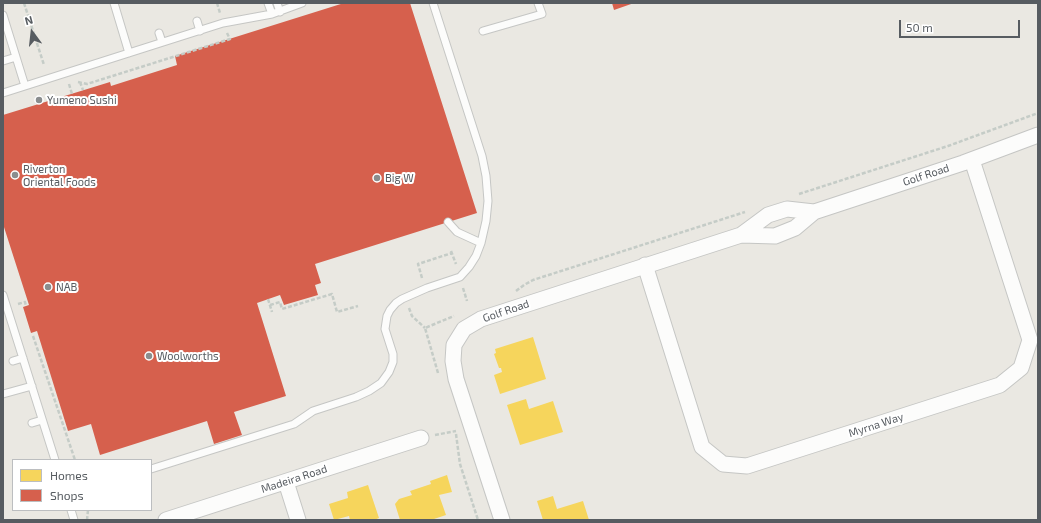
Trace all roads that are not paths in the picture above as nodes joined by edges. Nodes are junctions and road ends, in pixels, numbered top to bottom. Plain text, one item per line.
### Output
1 (114, 3) edge
2 (268, 3) edge
3 (277, 3) edge
4 (302, 3) edge
5 (433, 3) edge
6 (538, 3) edge
7 (280, 12) junction
8 (3, 14) edge
9 (272, 14) junction
10 (197, 21) dead end
11 (200, 31) junction
12 (483, 31) dead end
13 (159, 33) dead end
14 (162, 42) junction
15 (129, 53) junction
16 (16, 56) junction
17 (3, 61) edge
18 (25, 86) junction
19 (3, 94) edge
20 (1038, 135) edge
21 (972, 160) junction
22 (814, 212) junction
23 (448, 222) dead end
24 (741, 235) junction
25 (481, 243) junction
26 (645, 266) junction
27 (3, 295) edge
28 (5, 311) edge
29 (23, 358) junction
30 (13, 361) dead end
31 (32, 386) junction
32 (3, 394) edge
33 (42, 420) junction
34 (32, 423) dead end
35 (421, 438) road end
36 (53, 459) edge
37 (152, 469) edge
38 (286, 482) junction
39 (166, 520) edge
40 (298, 520) edge
41 (502, 520) edge

1 - 15 lane
2 - 9 lane
3 - 7 lane
4 - 7 lane
5 - 25 lane
6 - 12 lane
7 - 9 lane
8 - 16 lane
9 - 11 lane
10 - 11 lane
11 - 14 lane
13 - 14 lane
14 - 15 lane
15 - 18 lane
16 - 17 lane
16 - 18 lane
18 - 19 lane
20 - 21 street, Golf Road
21 - 22 street, Golf Road
21 - 26 street, Myrna Way
22 - 24 street, Golf Road
22 - 24 street, Golf Road
23 - 25 lane
24 - 26 street, Golf Road
25 - 37 lane
26 - 41 street, Golf Road
27 - 28 lane
28 - 29 lane
29 - 30 lane
29 - 31 lane
31 - 32 lane
31 - 33 lane
33 - 34 lane
33 - 36 lane
35 - 38 street, Madeira Road
38 - 39 street, Madeira Road
38 - 40 street

